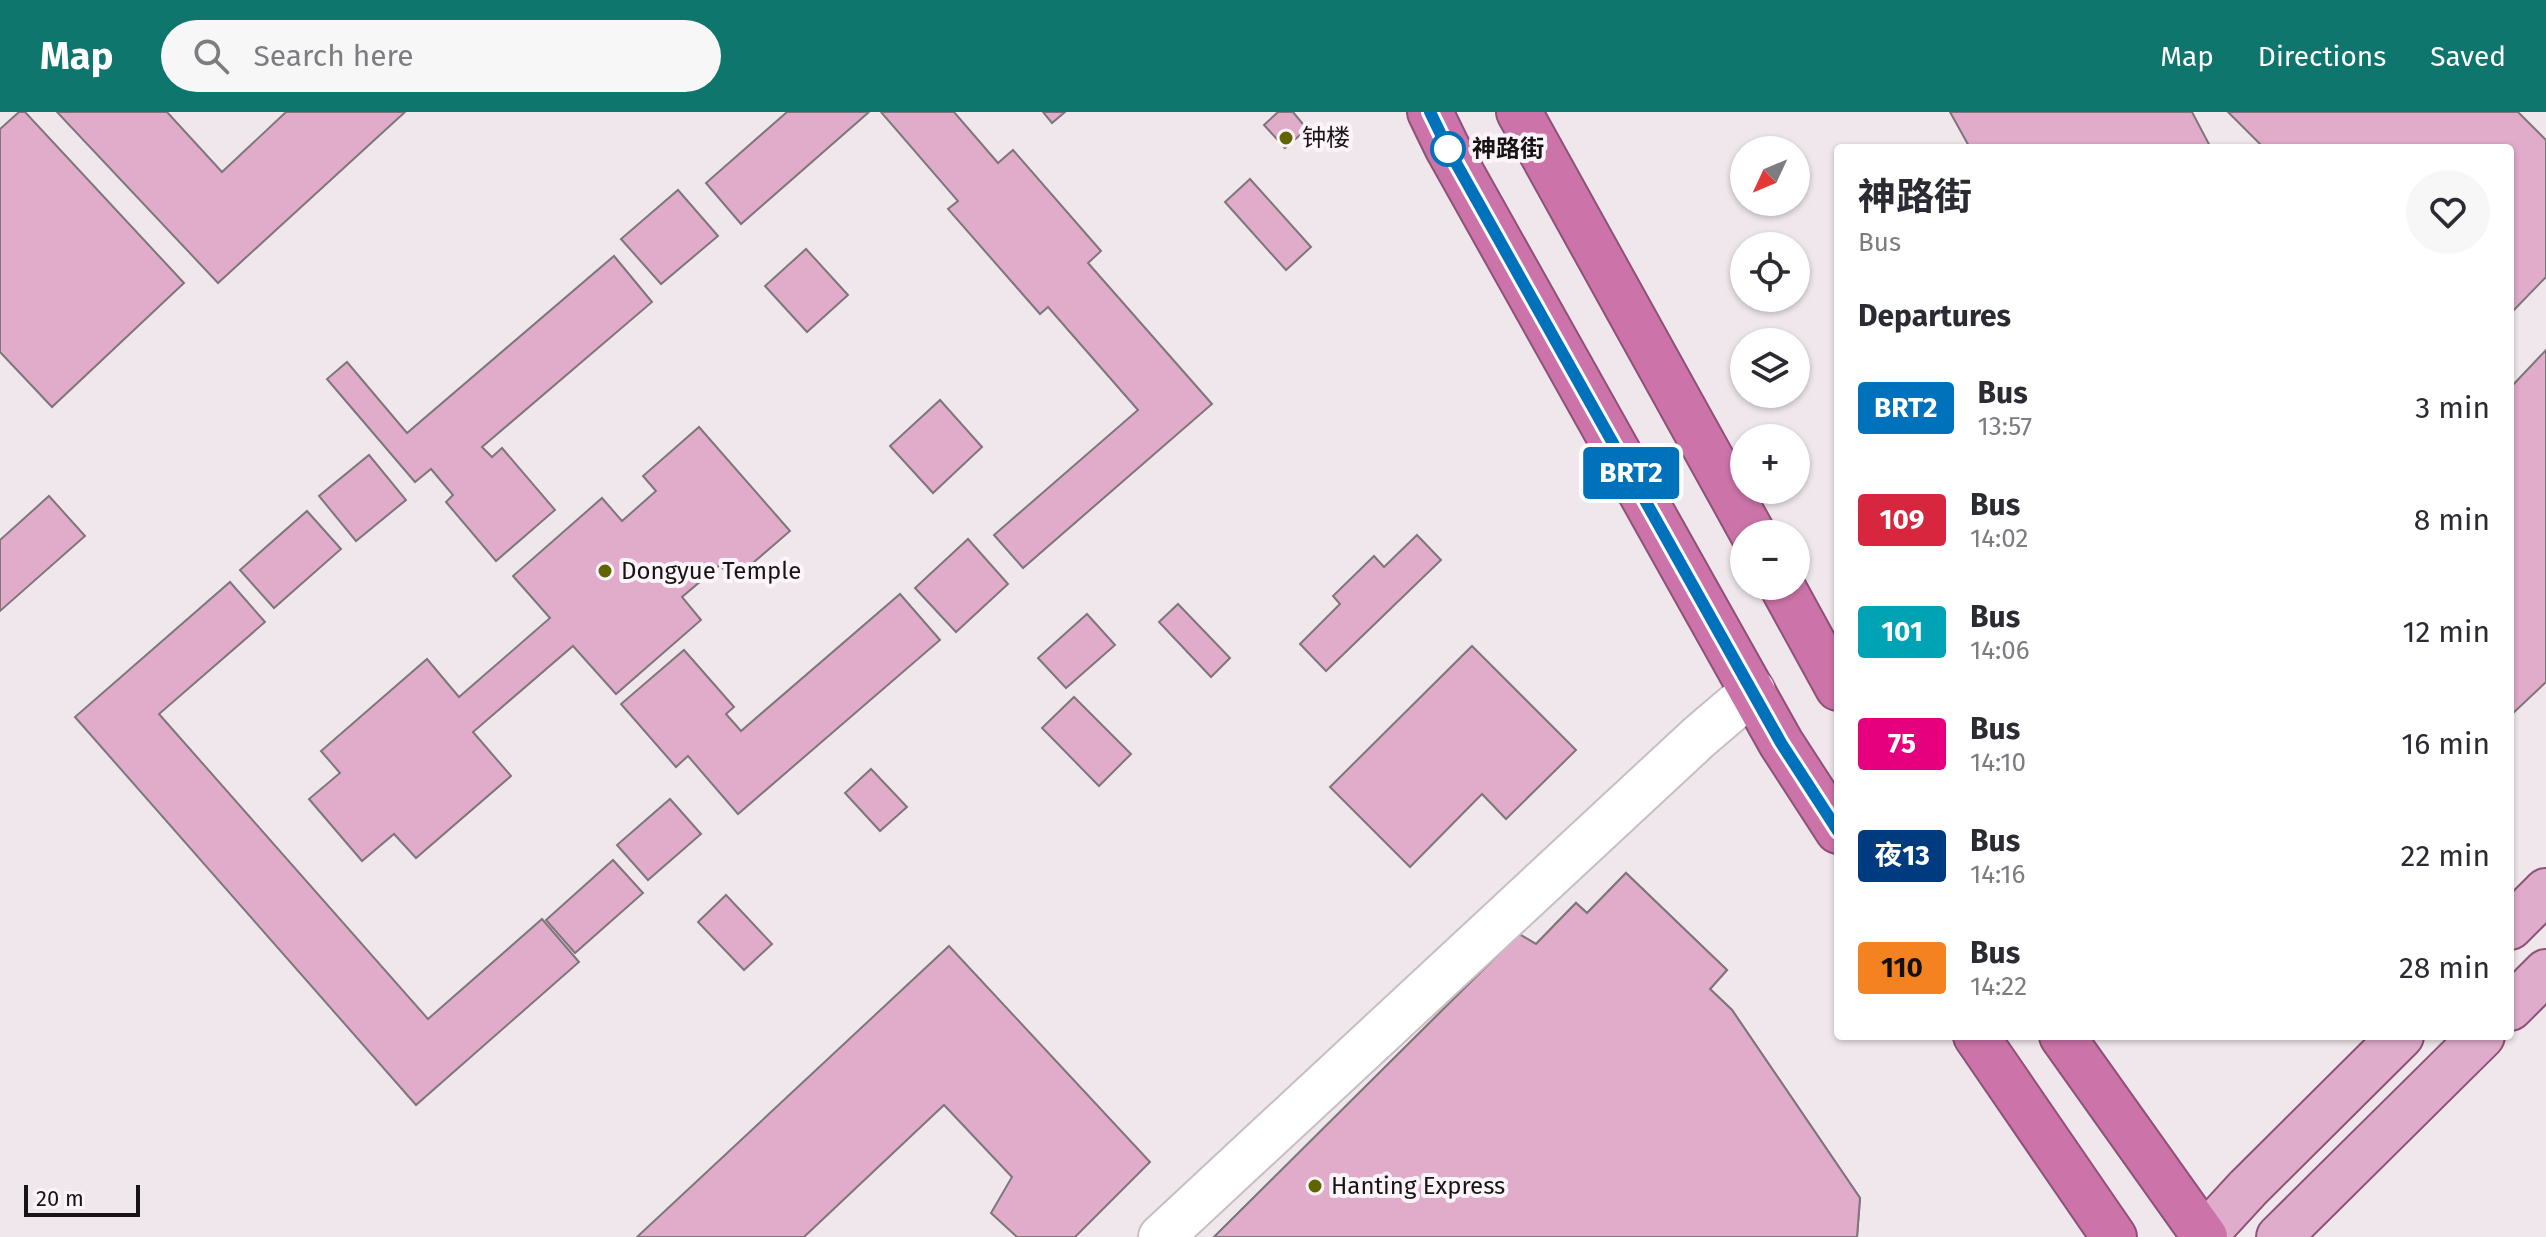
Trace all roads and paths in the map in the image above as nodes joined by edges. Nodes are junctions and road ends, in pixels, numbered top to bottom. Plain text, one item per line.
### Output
1 (1430, 112) edge
2 (1519, 112) edge
3 (1745, 520) edge
4 (1790, 600) edge
5 (1834, 681) edge
6 (1753, 691) junction
7 (1834, 825) edge
8 (2546, 891) edge
9 (2514, 923) edge
10 (2546, 972) edge
11 (2514, 1004) edge
12 (1979, 1040) edge
13 (2065, 1040) edge
14 (2397, 1040) edge
15 (2478, 1040) edge
16 (1161, 1237) edge
17 (2114, 1237) edge
18 (2204, 1237) edge
19 (2279, 1237) edge

1 - 6 highway
2 - 3 highway
4 - 5 highway
6 - 7 highway
6 - 16 street
8 - 9 main road
10 - 11 main road
12 - 17 highway
13 - 18 highway
14 - 18 main road
15 - 19 main road

